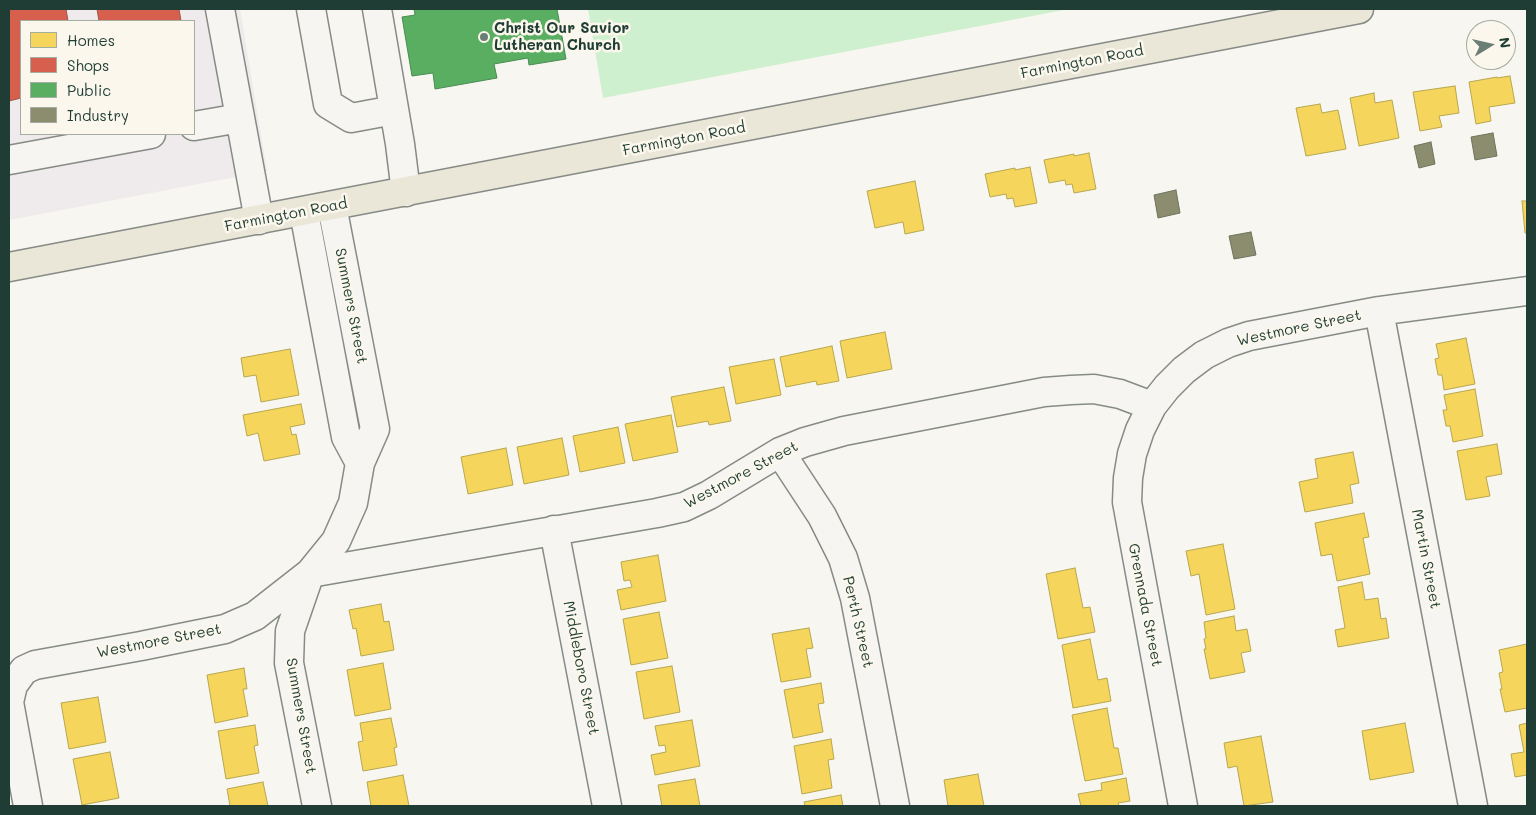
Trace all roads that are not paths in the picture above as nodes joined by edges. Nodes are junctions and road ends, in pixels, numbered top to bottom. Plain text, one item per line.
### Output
1 (220, 9) edge
2 (311, 9) edge
3 (377, 9) edge
4 (1359, 9) edge
5 (394, 110) junction
6 (240, 118) junction
7 (195, 126) edge
8 (146, 135) edge
9 (9, 160) edge
10 (406, 192) junction
11 (332, 206) junction
12 (304, 212) junction
13 (259, 220) junction
14 (9, 267) edge
15 (1527, 291) edge
16 (1379, 311) junction
17 (1152, 406) junction
18 (780, 452) junction
19 (360, 463) junction
20 (554, 530) junction
21 (310, 574) junction
22 (28, 806) edge
23 (316, 806) edge
24 (607, 806) edge
25 (895, 806) edge
26 (1183, 806) edge
27 (1473, 806) edge

1 - 6 street
2 - 5 street
3 - 5 street
4 - 10 main road, Farmington Road
5 - 10 street
6 - 7 street
6 - 13 street
8 - 9 street
10 - 11 main road, Farmington Road
11 - 12 main road, Farmington Road
11 - 19 street, Summers Street
12 - 13 main road, Farmington Road
12 - 19 street, Summers Street
13 - 14 main road, Farmington Road
15 - 16 street, Westmore Street
16 - 17 street, Westmore Street
16 - 27 street, Martin Street
17 - 18 street, Westmore Street
17 - 26 street, Grennada Street
18 - 20 street, Westmore Street
18 - 25 street, Perth Street
19 - 21 street, Summers Street
20 - 21 street, Westmore Street
20 - 24 street, Middleboro Street
21 - 22 street, Westmore Street
21 - 23 street, Summers Street

